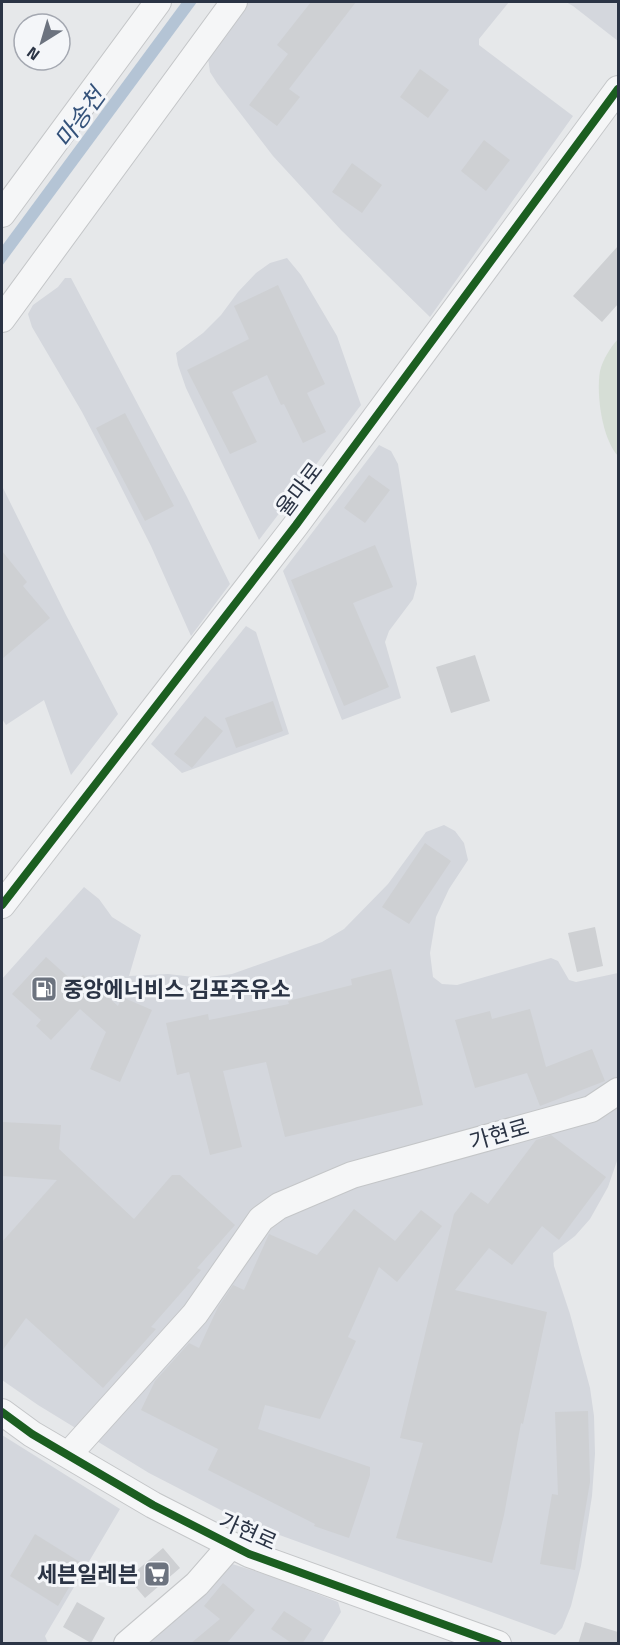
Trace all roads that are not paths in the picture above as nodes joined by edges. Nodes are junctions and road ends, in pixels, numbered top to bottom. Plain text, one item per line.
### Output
1 (158, 2) edge
2 (234, 2) edge
3 (618, 89) edge
4 (2, 214) edge
5 (2, 319) edge
6 (2, 905) edge
7 (618, 1091) edge
8 (2, 1412) edge
9 (68, 1455) junction
10 (231, 1545) junction
11 (127, 1644) edge
12 (498, 1644) edge

1 - 4 street
2 - 5 street
3 - 6 street, 율마로
7 - 9 street, 가현로
8 - 9 street, 가현로
9 - 10 street, 가현로
10 - 11 street, 가현로
10 - 12 street, 가현로

